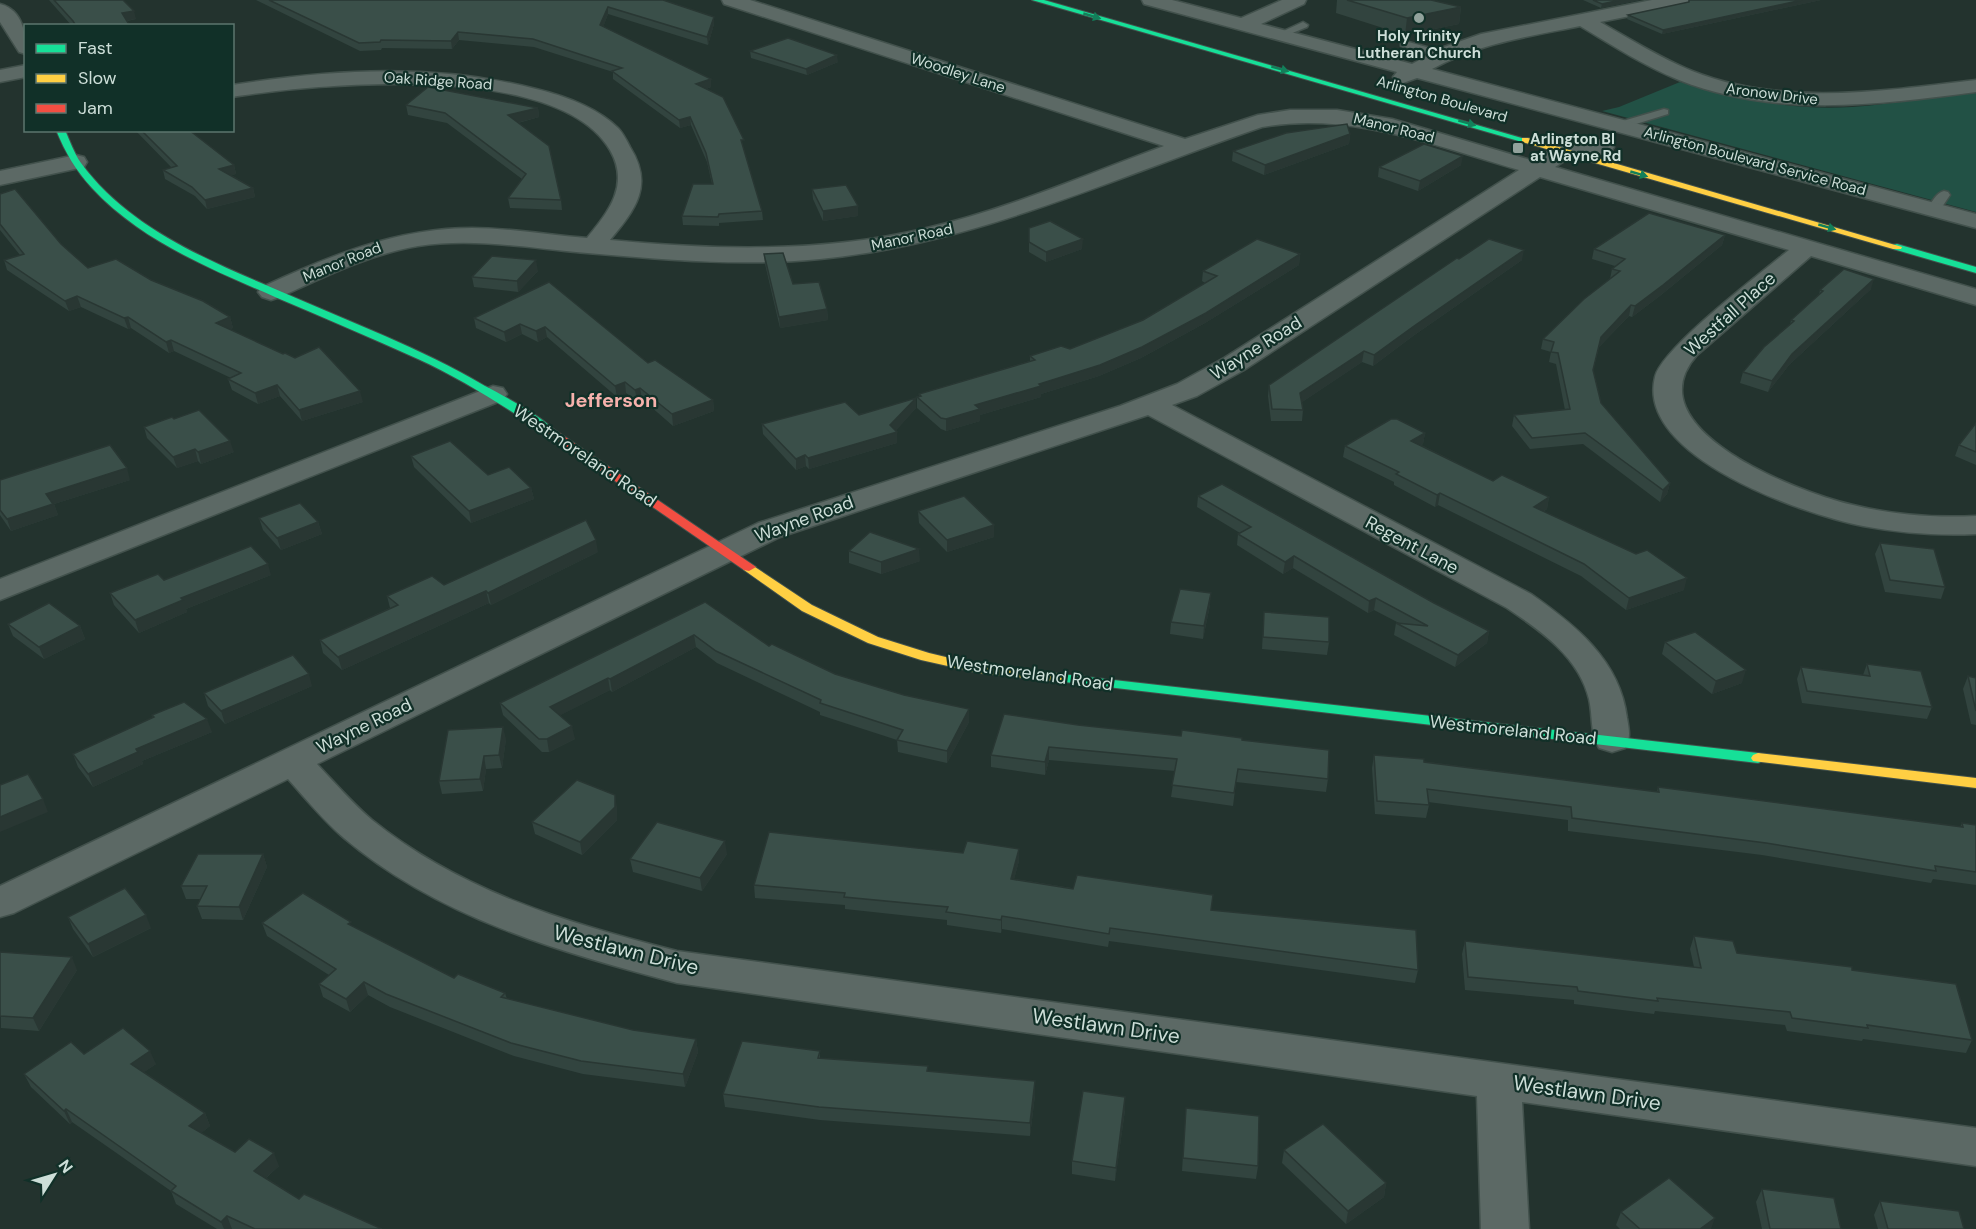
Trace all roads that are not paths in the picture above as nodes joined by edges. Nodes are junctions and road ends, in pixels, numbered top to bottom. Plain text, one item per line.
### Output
1 (731, 0) edge
2 (1036, 0) edge
3 (1151, 0) edge
4 (1297, 0) edge
5 (1680, 0) edge
6 (0, 10) edge
7 (1583, 20) junction
8 (1242, 25) junction
9 (1303, 25) dead end
10 (1280, 35) junction
11 (24, 44) edge
12 (1405, 44) edge
13 (1444, 55) junction
14 (24, 71) edge
15 (0, 76) edge
16 (1317, 80) junction
17 (1412, 81) junction
18 (1386, 85) joint
19 (1976, 86) edge
20 (234, 91) edge
21 (1664, 112) dead end
22 (1620, 125) junction
23 (61, 132) edge
24 (1185, 146) junction
25 (1609, 149) dead end
26 (1558, 153) junction
27 (76, 162) junction
28 (0, 178) edge
29 (1976, 221) edge
30 (593, 246) junction
31 (1807, 247) junction
32 (1976, 270) edge
33 (272, 292) junction
34 (1976, 297) edge
35 (493, 394) junction
36 (1150, 405) junction
37 (1976, 525) edge
38 (724, 551) junction
39 (0, 590) edge
40 (1612, 740) junction
41 (292, 761) junction
42 (1976, 783) edge
43 (0, 903) edge
44 (1499, 1081) junction
45 (1976, 1147) edge
46 (1505, 1229) edge

1 - 24 street, Woodley Lane
2 -> 16 main road, Arlington Boulevard
3 - 8 street, Arlington Boulevard Service Road
4 - 8 street
5 - 7 street
6 - 11 street
7 - 13 street
7 - 19 street, Aronow Drive
8 - 10 street, Arlington Boulevard Service Road
9 - 10 lane
10 - 17 street, Arlington Boulevard Service Road
12 - 13 lane
13 - 17 street
14 - 15 street
16 - 18 main road
16 -> 26 main road, Arlington Boulevard
17 - 18 street
17 - 22 street, Arlington Boulevard Service Road
20 - 30 street, Oak Ridge Road
21 - 22 lane
22 - 29 street, Arlington Boulevard Service Road
23 - 27 main road, Westmoreland Road
24 - 26 street, Manor Road
24 - 30 street, Manor Road
25 - 26 street, Wayne Road
26 - 31 street
26 -> 32 main road, Arlington Boulevard
26 - 36 street, Wayne Road
27 - 28 street
27 - 33 main road, Westmoreland Road
30 - 33 street, Manor Road
31 - 34 street
31 - 37 street, Westfall Place
33 - 35 main road, Westmoreland Road
35 - 38 main road, Westmoreland Road
35 - 39 street
36 - 38 street, Wayne Road
36 - 40 street, Regent Lane
38 - 40 main road, Westmoreland Road
38 - 41 street, Wayne Road
40 - 42 main road, Westmoreland Road
41 - 43 street, Wayne Road
41 - 44 street, Westlawn Drive
44 - 45 street, Westlawn Drive
44 - 46 street

